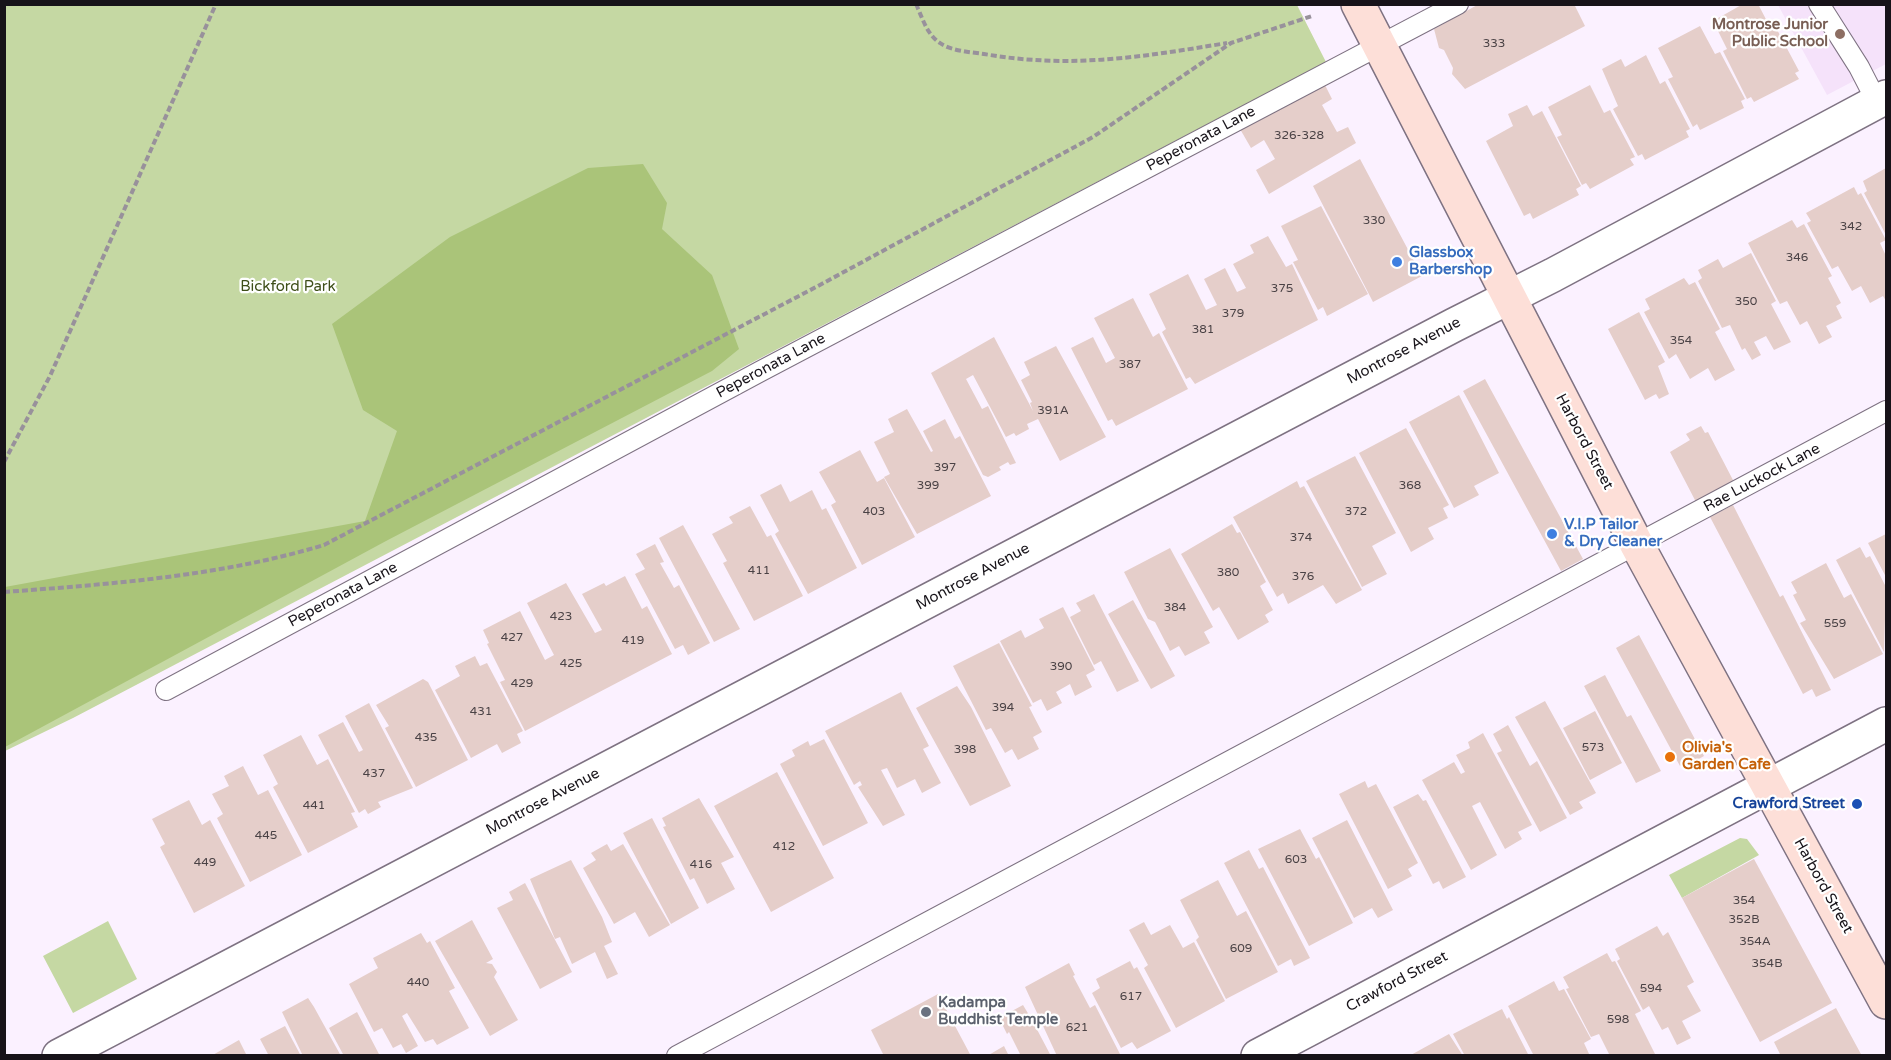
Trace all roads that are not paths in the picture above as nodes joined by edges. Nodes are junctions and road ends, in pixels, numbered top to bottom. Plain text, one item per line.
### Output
1 (1358, 4) edge
2 (1458, 4) edge
3 (1819, 4) edge
4 (1378, 46) junction
5 (1882, 100) edge
6 (1509, 298) junction
7 (1887, 411) edge
8 (1636, 543) junction
9 (166, 690) dead end
10 (1887, 724) edge
11 (1769, 788) junction
12 (1887, 1002) edge
13 (59, 1056) edge
14 (677, 1056) edge
15 (1258, 1056) edge

1 - 4 street, Harbord Street
2 - 4 lane, Peperonata Lane
3 - 5 lane
4 - 6 street, Harbord Street
4 - 9 lane, Peperonata Lane
5 - 6 street, Montrose Avenue
6 - 8 street, Harbord Street
6 - 13 street, Montrose Avenue
7 - 8 lane, Rae Luckock Lane
8 - 11 street, Harbord Street
8 - 14 lane, Rae Luckock Lane
10 - 11 street, Crawford Street
11 - 12 street, Harbord Street
11 - 15 street, Crawford Street

